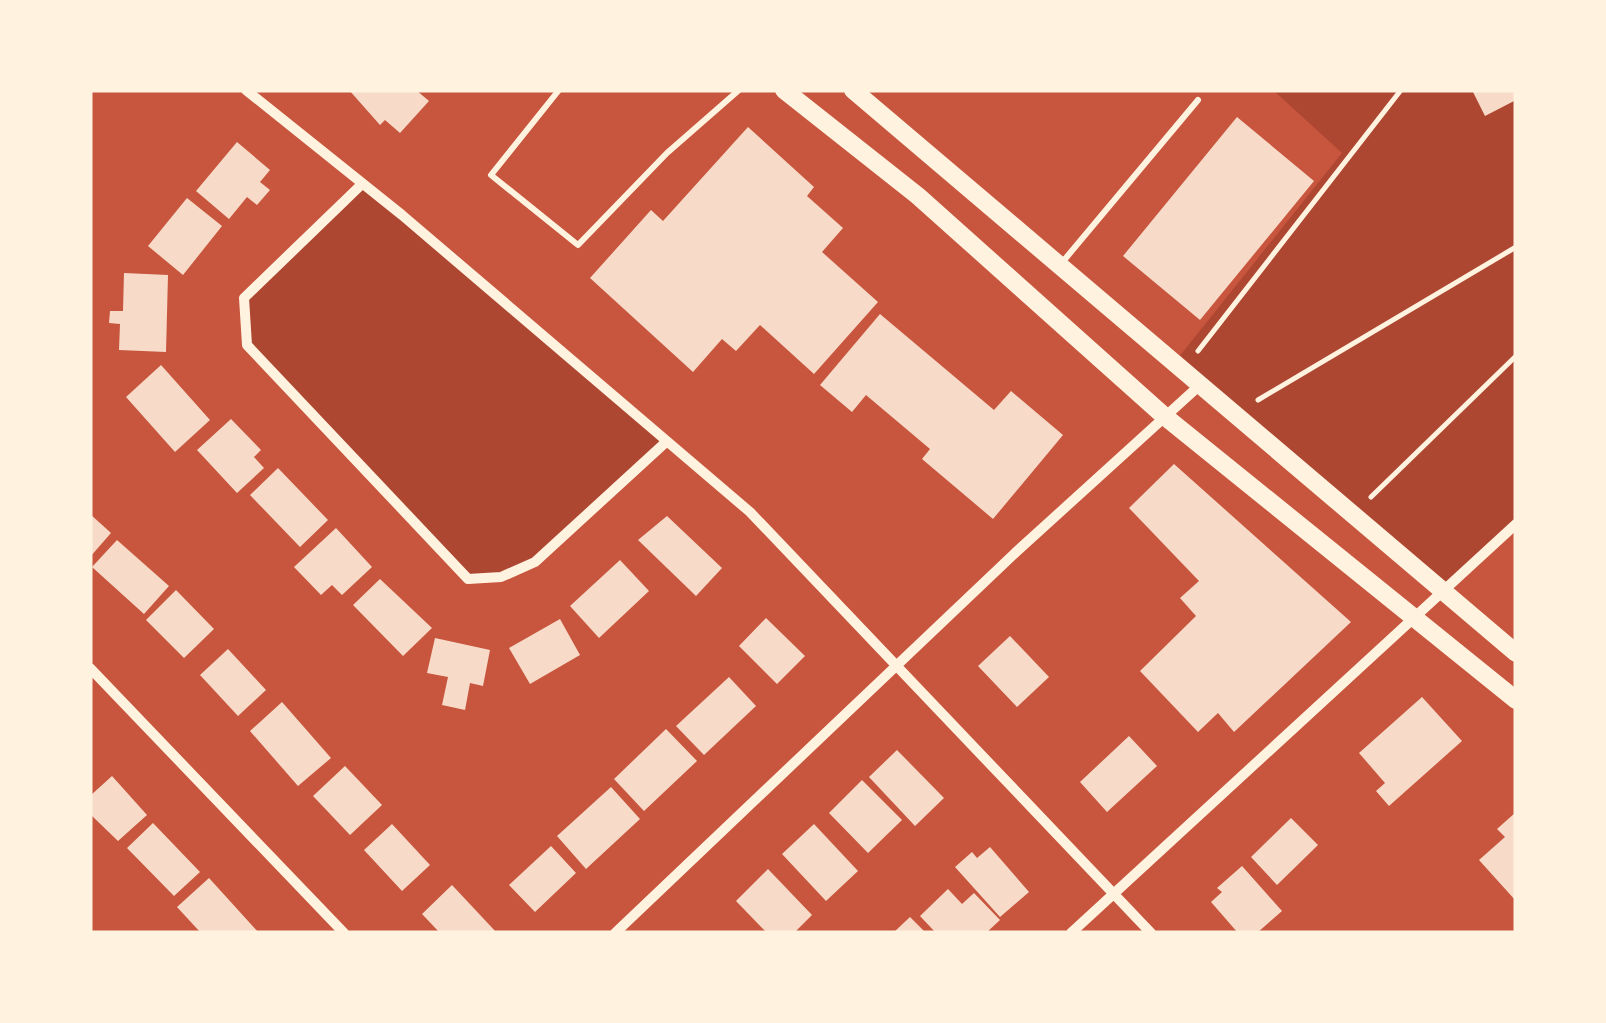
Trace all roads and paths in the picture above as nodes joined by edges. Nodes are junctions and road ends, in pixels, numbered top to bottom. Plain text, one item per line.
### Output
1 (246, 90) edge
2 (559, 90) edge
3 (739, 90) edge
4 (784, 90) edge
5 (853, 90) edge
6 (1401, 90) edge
7 (1198, 100) dead end
8 (362, 184) junction
9 (1516, 247) edge
10 (1059, 266) junction
11 (1198, 351) dead end
12 (1516, 356) edge
13 (1200, 385) junction
14 (1258, 400) dead end
15 (1164, 416) junction
16 (666, 442) junction
17 (1371, 497) dead end
18 (1516, 524) edge
19 (1444, 593) junction
20 (1418, 618) junction
21 (1516, 653) edge
22 (895, 667) junction
23 (90, 668) edge
24 (1516, 700) edge
25 (1114, 893) junction
26 (344, 933) edge
27 (616, 933) edge
28 (1071, 933) edge
29 (1151, 933) edge

1 - 8 street
2 - 3 lane
4 - 15 main road
5 - 10 main road
6 - 11 path
7 - 10 lane
8 - 16 street
8 - 16 street
9 - 14 path
10 - 13 main road
12 - 17 path
13 - 15 street
13 - 19 main road
15 - 20 main road
15 - 22 street
16 - 22 street
18 - 19 street
19 - 20 street
19 - 21 main road
20 - 24 main road
20 - 25 street
22 - 25 street
22 - 27 street
23 - 26 street
25 - 28 street
25 - 29 street

